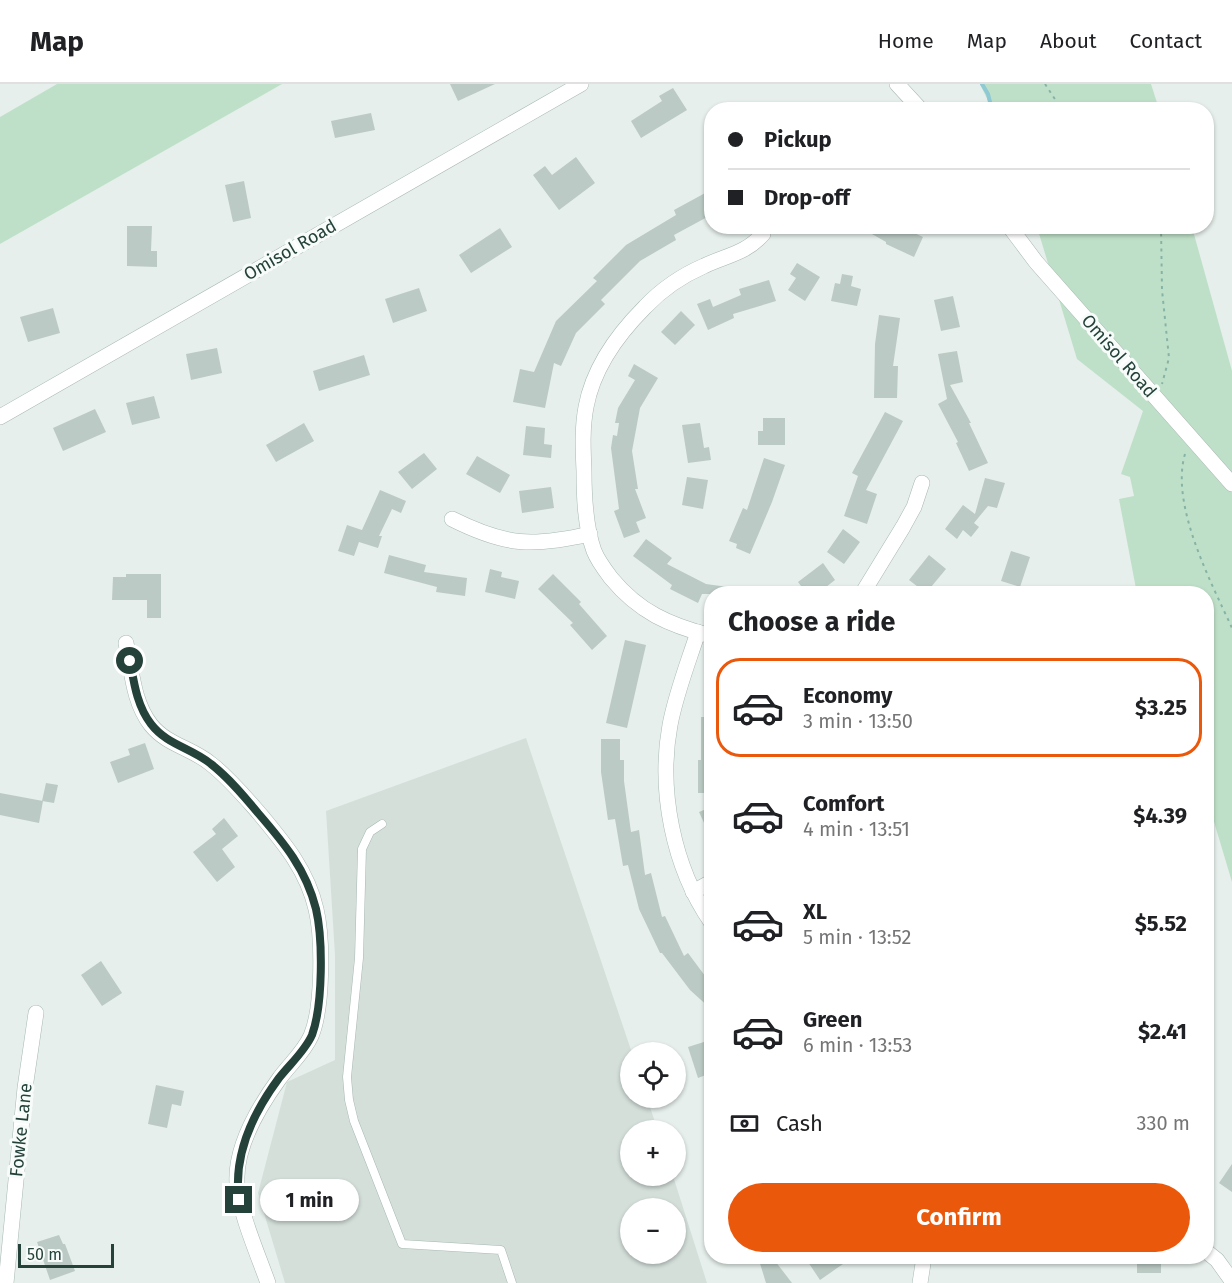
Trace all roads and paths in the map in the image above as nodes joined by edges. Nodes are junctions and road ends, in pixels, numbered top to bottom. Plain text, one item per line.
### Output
1 (581, 84) edge
2 (897, 84) edge
3 (1045, 84) edge
4 (914, 102) edge
5 (1057, 102) edge
6 (763, 234) dead end
7 (1016, 234) edge
8 (1161, 234) edge
9 (1165, 376) dead end
10 (0, 417) edge
11 (1191, 437) junction
12 (922, 483) dead end
13 (1232, 484) edge
14 (452, 519) dead end
15 (590, 534) junction
16 (867, 586) edge
17 (1213, 586) edge
18 (1214, 588) edge
19 (1232, 628) edge
20 (704, 634) edge
21 (126, 643) dead end
22 (382, 824) dead end
23 (704, 886) edge
24 (693, 892) junction
25 (704, 910) edge
26 (36, 1013) dead end
27 (1214, 1258) edge
28 (923, 1264) edge
29 (1232, 1281) edge
30 (6, 1283) edge
31 (268, 1283) edge
32 (512, 1283) edge
33 (920, 1283) edge

1 - 10 street, Omisol Road
2 - 4 street
3 - 5 path
6 - 15 street
7 - 11 street, Omisol Road
8 - 9 path
11 - 13 street, Omisol Road
11 - 17 path
12 - 16 street
14 - 15 street
15 - 20 street
18 - 19 path
20 - 24 street
21 - 31 street
22 - 32 lane
23 - 24 street
24 - 25 street
26 - 30 street, Fowke Lane
27 - 29 street
28 - 33 street

